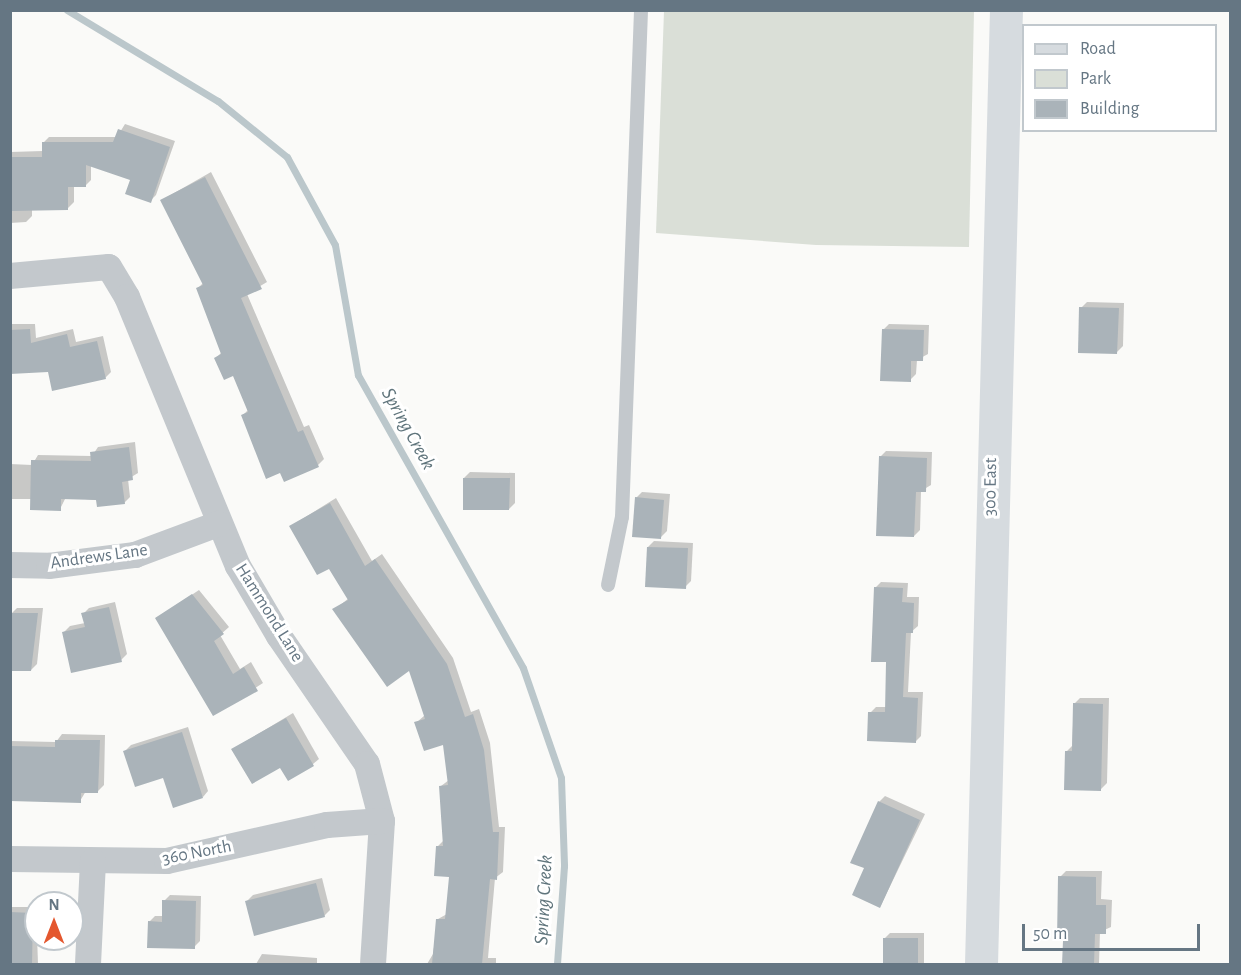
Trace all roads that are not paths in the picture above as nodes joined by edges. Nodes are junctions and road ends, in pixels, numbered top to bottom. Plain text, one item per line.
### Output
1 (641, 10) edge
2 (1006, 10) edge
3 (10, 276) edge
4 (218, 524) junction
5 (10, 565) edge
6 (608, 585) dead end
7 (382, 821) junction
8 (10, 858) edge
9 (93, 861) junction
10 (88, 964) edge
11 (373, 964) edge
12 (981, 964) edge

1 - 6 lane
2 - 12 street, 300 East
3 - 4 street, Hammond Lane
4 - 5 street, Andrews Lane
4 - 7 street, Hammond Lane
7 - 9 street, 360 North
7 - 11 street, Hammond Lane
8 - 9 street, 360 North
9 - 10 street

